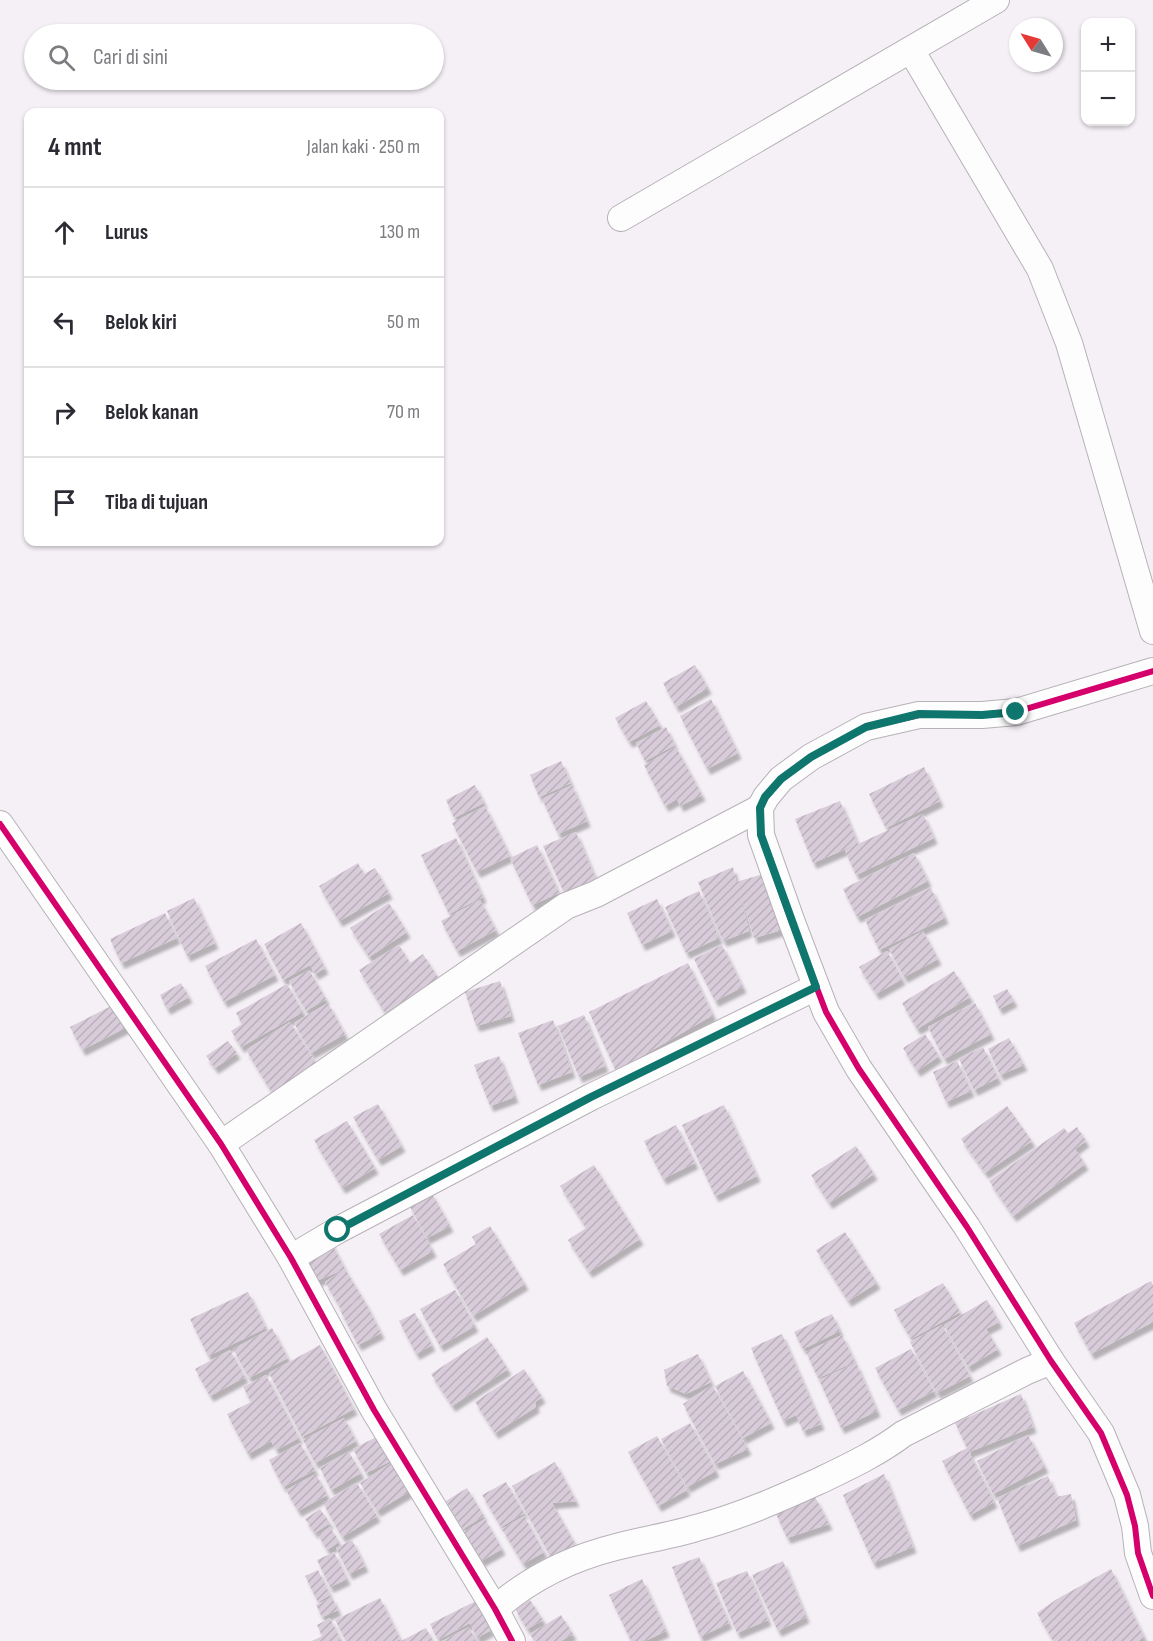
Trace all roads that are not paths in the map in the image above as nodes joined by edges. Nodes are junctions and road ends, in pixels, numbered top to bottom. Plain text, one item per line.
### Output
1 (996, 0) edge
2 (911, 50) junction
3 (621, 218) dead end
4 (1143, 556) edge
5 (1153, 631) edge
6 (1153, 671) edge
7 (760, 808) junction
8 (0, 824) edge
9 (816, 987) junction
10 (221, 1144) junction
11 (291, 1258) junction
12 (1051, 1361) junction
13 (1153, 1596) edge
14 (495, 1609) junction
15 (512, 1641) edge

1 - 2 street
2 - 3 street
2 - 4 street
4 - 5 street
6 - 7 street
7 - 9 street
7 - 10 street
8 - 10 street
9 - 11 street
9 - 12 street
10 - 11 street
11 - 14 street
12 - 13 street
12 - 14 street
14 - 15 street

